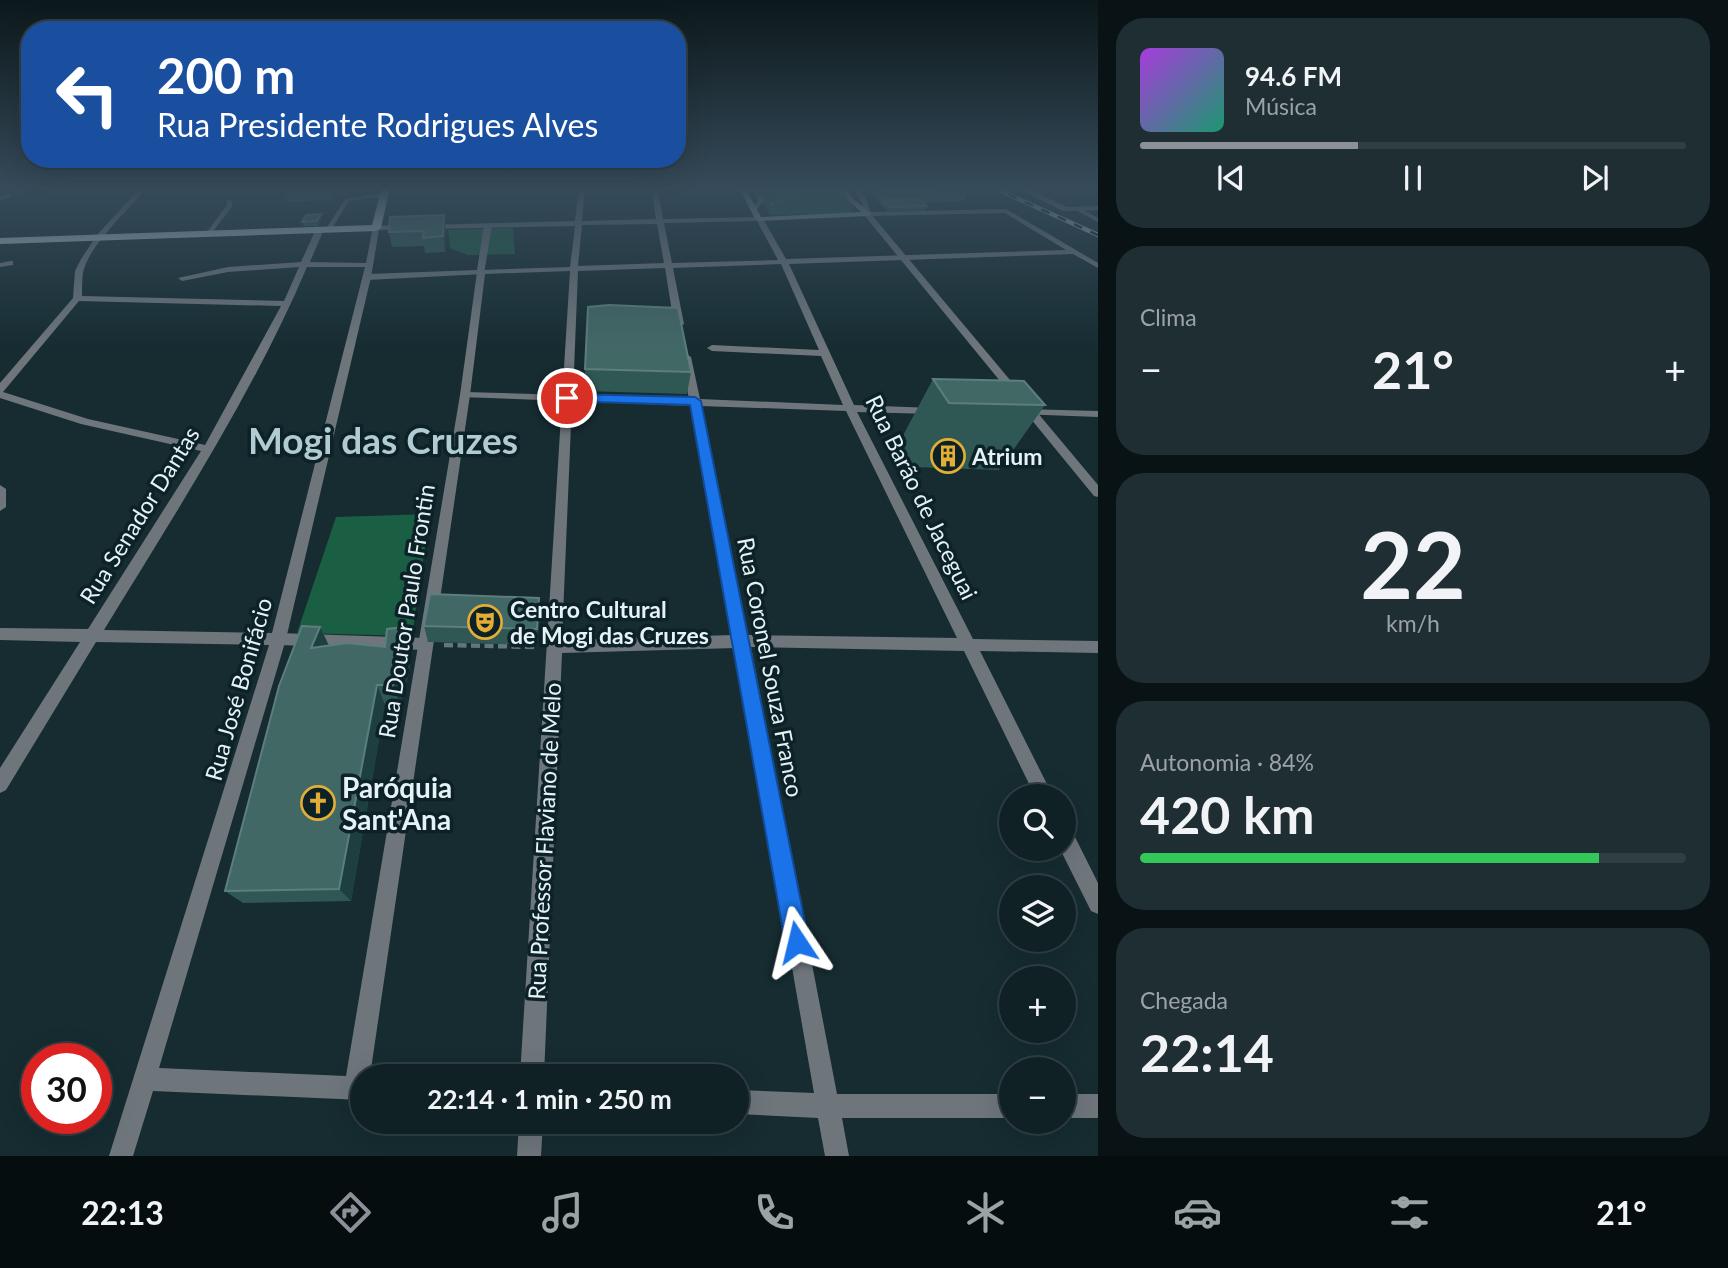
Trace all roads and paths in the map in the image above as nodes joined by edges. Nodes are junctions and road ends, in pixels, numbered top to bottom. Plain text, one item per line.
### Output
1 (98, 241) edge
2 (319, 241) edge
3 (374, 241) edge
4 (486, 241) edge
5 (576, 241) edge
6 (664, 241) edge
7 (772, 241) edge
8 (891, 241) edge
9 (1056, 241) edge
10 (1075, 252) junction
11 (905, 257) junction
12 (10, 263) dead end
13 (784, 263) junction
14 (307, 264) junction
15 (0, 265) edge
16 (669, 266) junction
17 (1098, 266) edge
18 (573, 269) junction
19 (368, 271) junction
20 (481, 272) junction
21 (183, 278) dead end
22 (77, 298) junction
23 (287, 304) junction
24 (572, 322) junction
25 (586, 322) edge
26 (666, 323) edge
27 (679, 324) junction
28 (682, 337) edge
29 (712, 348) dead end
30 (685, 349) edge
31 (824, 353) junction
32 (14, 375) junction
33 (0, 377) edge
34 (4, 395) edge
35 (465, 395) junction
36 (567, 398) junction
37 (695, 401) junction
38 (0, 406) edge
39 (850, 408) junction
40 (939, 411) edge
41 (1005, 412) edge
42 (1032, 412) junction
43 (1098, 414) edge
44 (208, 449) junction
45 (0, 489) edge
46 (1098, 493) edge
47 (0, 507) edge
48 (0, 634) edge
49 (92, 635) junction
50 (278, 639) junction
51 (742, 641) junction
52 (425, 644) junction
53 (967, 644) junction
54 (554, 647) junction
55 (1098, 647) edge
56 (0, 784) edge
57 (1038, 784) edge
58 (1076, 860) edge
59 (1098, 904) edge
60 (363, 1064) edge
61 (533, 1064) edge
62 (146, 1079) junction
63 (350, 1088) edge
64 (749, 1103) edge
65 (827, 1106) junction
66 (999, 1106) edge
67 (1076, 1106) edge
68 (1098, 1106) edge
69 (530, 1134) edge
70 (121, 1156) edge
71 (529, 1156) edge
72 (837, 1156) edge

1 - 22 street
2 - 14 street, Rua Senador Dantas
3 - 19 street, Rua José Bonifácio
4 - 20 street, Rua Doutor Paulo Frontin
5 - 18 street, Rua Professor Flaviano de Melo
6 - 16 street
7 - 13 street, Rua Barão de Jaceguai
8 - 11 street
9 - 10 street
10 - 11 street
10 - 17 street
11 - 13 street
11 - 42 street
12 - 15 street
13 - 16 street
13 - 31 street, Rua Barão de Jaceguai
14 - 19 street
14 - 21 street
14 - 23 street, Rua Senador Dantas
16 - 18 street
16 - 27 street
18 - 20 street
18 - 24 street, Rua Professor Flaviano de Melo
19 - 20 street
19 - 50 street, Rua José Bonifácio
20 - 35 street, Rua Doutor Paulo Frontin
22 - 23 street
22 - 32 street
23 - 44 street, Rua Senador Dantas
24 - 25 street
24 - 36 street, Rua Professor Flaviano de Melo
26 - 27 street
27 - 28 street
29 - 31 street
30 - 37 street, Rua Coronel Souza Franco
31 - 39 street, Rua Barão de Jaceguai
32 - 33 street
32 - 34 street
34 - 38 street
34 - 44 street
35 - 36 street
35 - 52 street, Rua Doutor Paulo Frontin
36 - 37 street
36 - 54 street, Rua Professor Flaviano de Melo
37 - 39 street
37 - 51 street, Rua Coronel Souza Franco
39 - 40 street
39 - 53 street, Rua Barão de Jaceguai
41 - 42 street
42 - 43 street
42 - 46 street
44 - 49 street, Rua Senador Dantas
45 - 47 street
48 - 49 street
49 - 50 street
49 - 56 street, Rua Senador Dantas
50 - 52 street
50 - 62 street, Rua José Bonifácio
51 - 53 street
51 - 54 street
51 - 65 street, Rua Coronel Souza Franco
52 - 54 path
52 - 60 street, Rua Doutor Paulo Frontin
53 - 55 street
53 - 57 street, Rua Barão de Jaceguai
54 - 61 street, Rua Professor Flaviano de Melo
58 - 59 street
62 - 63 street
62 - 70 street, Rua José Bonifácio
64 - 65 street
65 - 66 street
65 - 72 street, Rua Coronel Souza Franco
67 - 68 street
69 - 71 street

